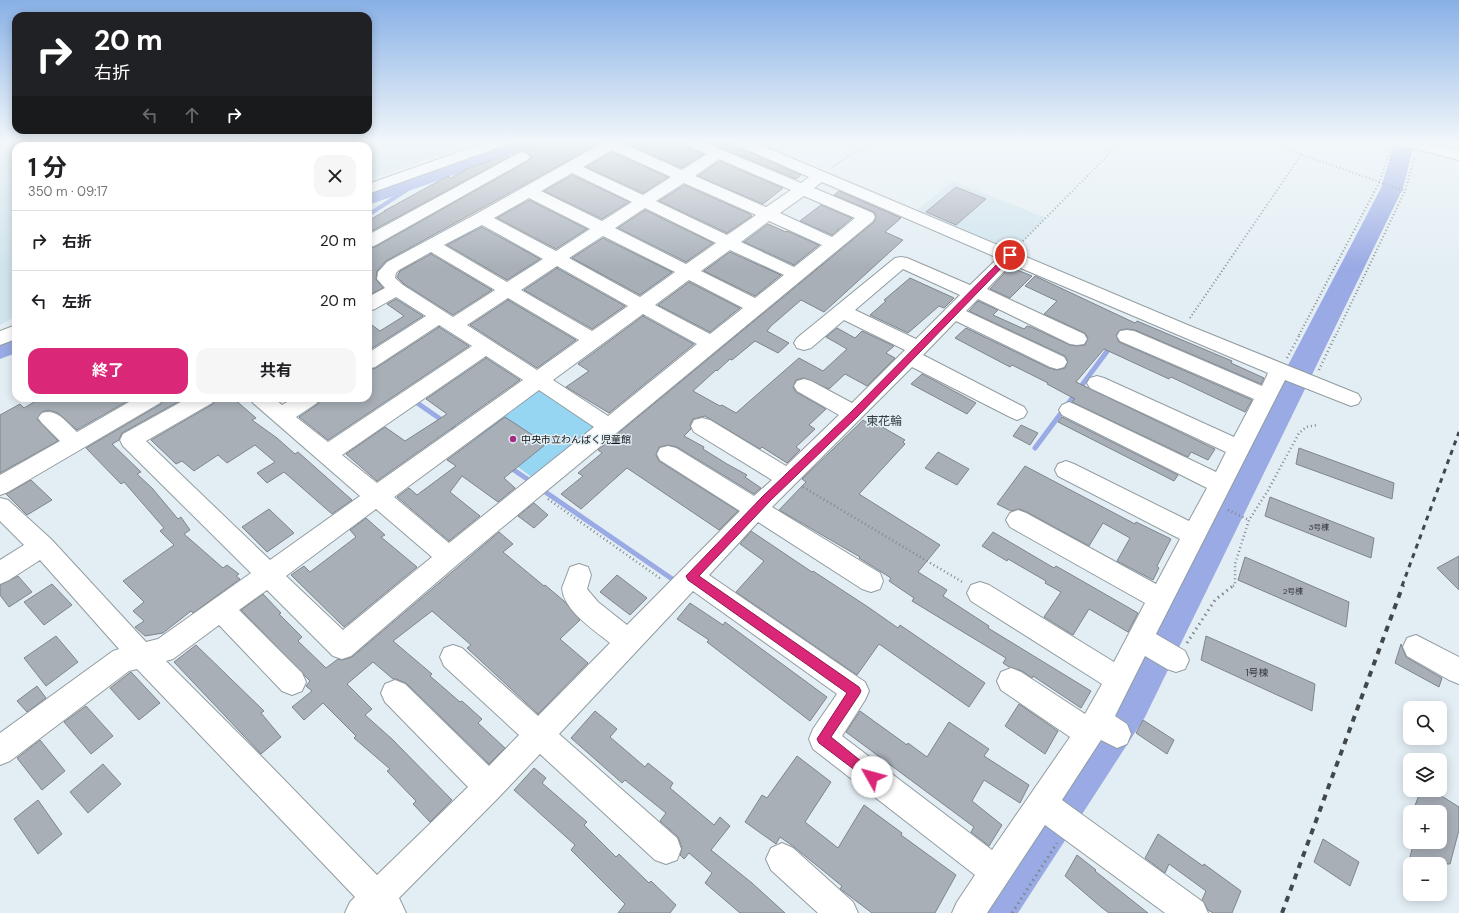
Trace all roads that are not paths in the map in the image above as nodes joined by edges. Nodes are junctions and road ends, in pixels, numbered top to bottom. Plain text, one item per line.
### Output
1 (392, 184) edge
2 (481, 184) edge
3 (527, 184) edge
4 (606, 184) edge
5 (672, 184) edge
6 (700, 184) edge
7 (790, 184) edge
8 (810, 184) edge
9 (842, 184) edge
10 (372, 188) edge
11 (802, 189) junction
12 (529, 191) junction
13 (644, 202) junction
14 (767, 214) junction
15 (482, 218) junction
16 (603, 229) junction
17 (728, 242) junction
18 (834, 244) junction
19 (431, 245) junction
20 (1010, 255) junction
21 (556, 259) junction
22 (381, 263) edge
23 (687, 272) junction
24 (797, 275) junction
25 (372, 277) edge
26 (507, 290) junction
27 (372, 292) edge
28 (973, 292) junction
29 (641, 305) junction
30 (757, 307) junction
31 (842, 311) junction
32 (953, 312) junction
33 (447, 321) junction
34 (12, 333) edge
35 (1127, 336) dead end
36 (0, 339) edge
37 (1077, 339) dead end
38 (593, 340) junction
39 (804, 343) dead end
40 (712, 344) junction
41 (486, 346) junction
42 (914, 352) junction
43 (372, 360) edge
44 (1057, 362) dead end
45 (1283, 372) junction
46 (538, 379) junction
47 (1098, 383) dead end
48 (804, 386) dead end
49 (1266, 396) junction
50 (1351, 400) dead end
51 (146, 402) edge
52 (198, 402) edge
53 (265, 402) edge
54 (304, 402) edge
55 (1069, 410) dead end
56 (1017, 412) dead end
57 (854, 414) junction
58 (281, 416) junction
59 (49, 418) dead end
60 (702, 426) dead end
61 (610, 427) junction
62 (75, 443) junction
63 (1239, 448) junction
64 (327, 454) junction
65 (668, 454) dead end
66 (1066, 470) dead end
67 (787, 478) junction
68 (1220, 484) junction
69 (0, 486) edge
70 (376, 496) junction
71 (0, 507) edge
72 (756, 509) junction
73 (1018, 520) dead end
74 (1194, 535) junction
75 (42, 546) junction
76 (449, 557) junction
77 (0, 573) edge
78 (268, 575) junction
79 (579, 575) dead end
80 (871, 581) dead end
81 (685, 584) junction
82 (980, 592) road end
83 (1161, 599) junction
84 (221, 609) junction
85 (1141, 640) junction
86 (629, 642) junction
87 (1416, 647) dead end
88 (141, 655) junction
89 (453, 657) dead end
90 (1176, 660) road end
91 (1459, 671) edge
92 (1119, 680) junction
93 (1011, 681) dead end
94 (292, 682) dead end
95 (395, 693) dead end
96 (1102, 728) junction
97 (539, 735) junction
98 (0, 751) edge
99 (489, 787) junction
100 (1056, 814) junction
101 (666, 849) dead end
102 (782, 859) dead end
103 (996, 872) junction
104 (376, 908) edge
105 (842, 913) edge
106 (968, 913) edge
107 (1192, 913) edge

1 - 10 street
2 - 22 street
3 - 12 street
4 - 13 street
5 - 13 street
6 - 14 street
7 - 11 street
8 - 11 street
9 - 20 street
11 - 14 street
11 - 18 street
12 - 15 street
12 - 16 street
13 - 16 street
13 - 17 street
14 - 17 street
14 - 18 street
15 - 19 street
15 - 21 street
16 - 21 street
16 - 23 street
17 - 23 street
17 - 24 street
18 - 24 street
19 - 22 street
19 - 26 street
20 - 28 street
20 - 45 street
21 - 26 street
21 - 29 street
22 - 25 street
22 - 27 street
22 - 33 street
23 - 29 street
23 - 30 street
24 - 30 street
26 - 33 street
26 - 38 street
28 - 31 street
28 - 32 street
28 - 37 street
29 - 38 street
29 - 40 street
30 - 40 street
31 - 39 street
31 - 42 street
32 - 42 street
32 - 44 street
33 - 41 street
33 - 43 street
34 - 36 street
35 - 49 street
38 - 46 street
40 - 61 street
41 - 46 street
41 - 64 street
42 - 56 street
42 - 57 street
45 - 49 street
45 - 50 street
46 - 61 street
46 - 70 street
47 - 63 street
48 - 57 street
49 - 63 street
51 - 62 street
52 - 78 street
53 - 58 street
54 - 58 street
55 - 68 street
57 - 67 street
58 - 64 street
59 - 62 street
60 - 67 street
61 - 76 street
62 - 69 street
63 - 68 street
64 - 70 street
65 - 72 street
66 - 74 street
67 - 72 street
68 - 74 street
70 - 76 street
70 - 78 street
71 - 75 street
72 - 80 street
72 - 81 street
73 - 83 street
74 - 83 street
75 - 77 street
75 - 88 street
76 - 78 street
78 - 84 street
79 - 86 street
81 - 86 street
81 - 103 street
82 - 92 street
83 - 85 street
84 - 88 street
84 - 94 street
85 - 90 street
85 - 92 street
86 - 97 street
87 - 91 street
88 - 98 street
88 - 104 street
89 - 97 street
92 - 96 street
93 - 96 street
95 - 99 street
96 - 100 street
97 - 99 street
97 - 101 street
99 - 104 street
100 - 103 street
100 - 107 street
102 - 105 street
103 - 106 street

